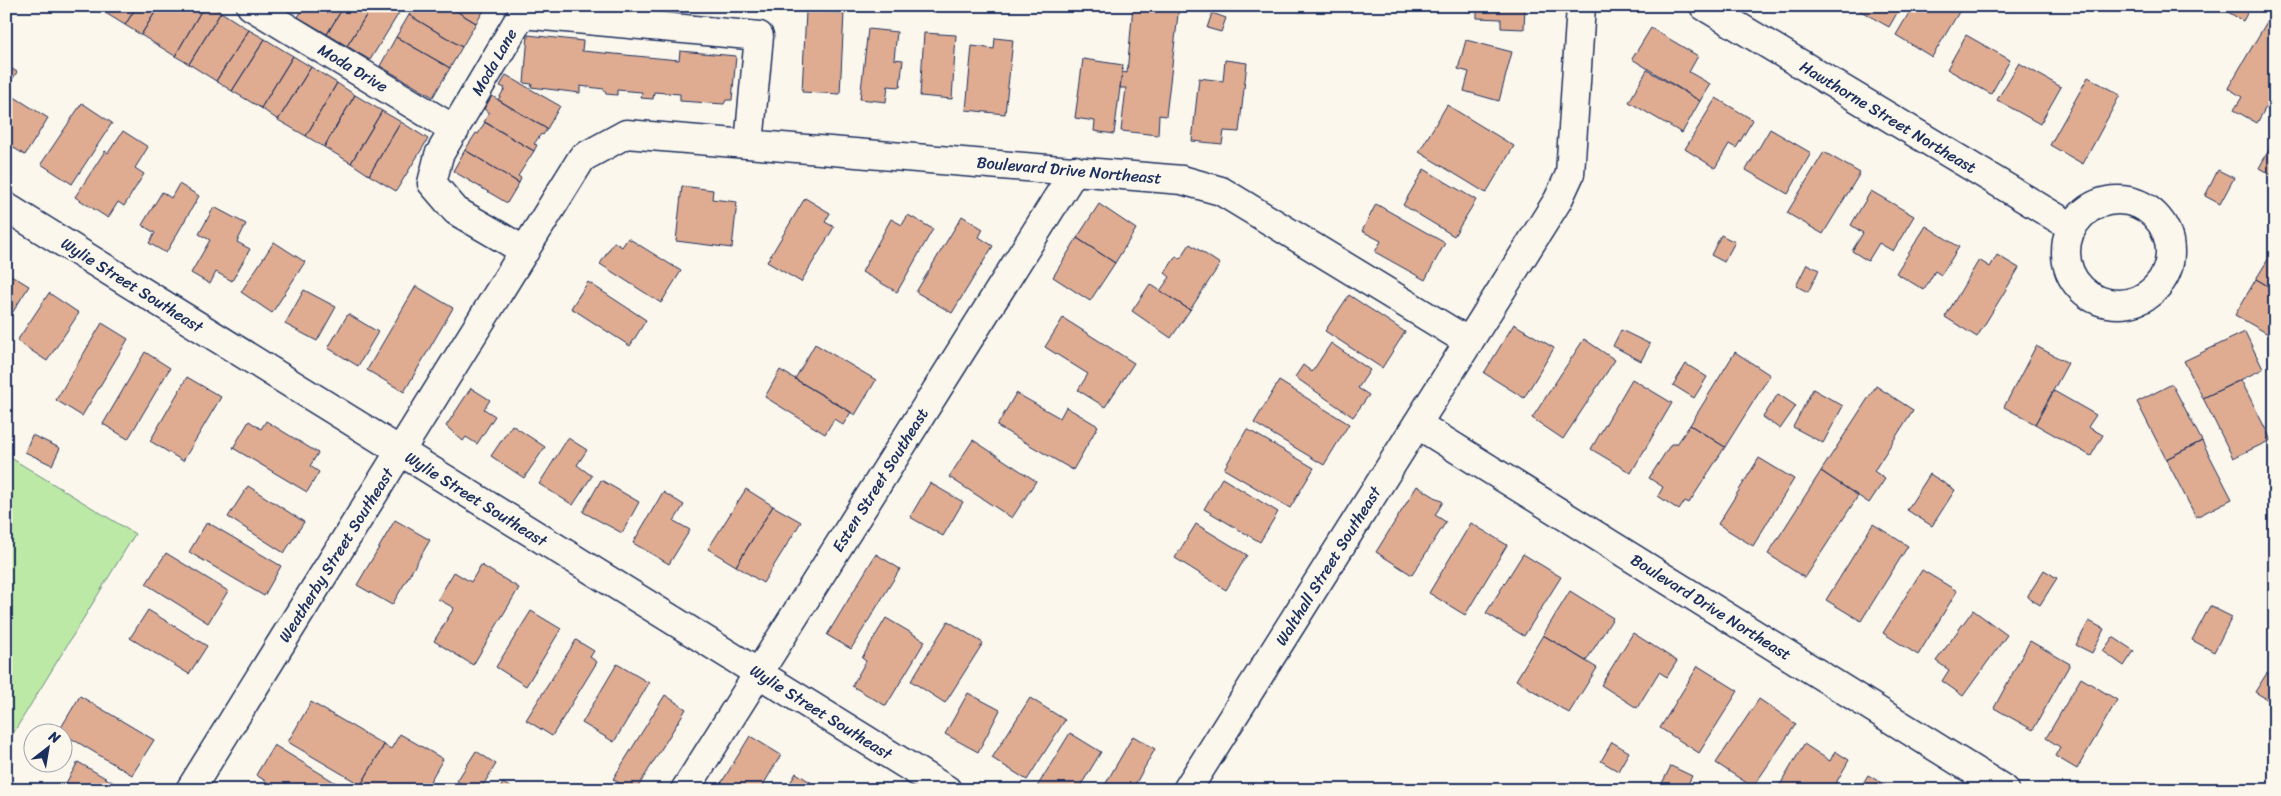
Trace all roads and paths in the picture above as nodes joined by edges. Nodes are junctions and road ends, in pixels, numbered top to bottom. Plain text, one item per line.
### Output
1 (251, 6) edge
2 (1581, 6) edge
3 (1704, 6) edge
4 (524, 10) edge
5 (455, 130) junction
6 (626, 134) joint
7 (749, 144) junction
8 (1075, 170) junction
9 (6, 207) edge
10 (2072, 227) dead end
11 (525, 251) junction
12 (1469, 342) junction
13 (1417, 424) junction
14 (401, 452) junction
15 (758, 673) junction
16 (190, 790) edge
17 (685, 790) edge
18 (947, 790) edge
19 (1187, 790) edge
20 (2005, 790) edge

1 - 5 street, Moda Drive
2 - 12 street, Walthall Street Southeast
3 - 10 street, Hawthorne Street Northeast
4 - 5 street, Moda Lane
4 - 7 street, Moda Lane
5 - 11 street, Moda Lane
6 - 7 street, Boulevard Drive Northeast
6 - 11 street, Weatherby Street Southeast
7 - 8 street, Boulevard Drive Northeast
8 - 12 street, Boulevard Drive Northeast
8 - 15 street, Esten Street Southeast
9 - 14 street, Wylie Street Southeast
11 - 14 street, Weatherby Street Southeast
12 - 13 street, Walthall Street Southeast
13 - 19 street, Walthall Street Southeast
13 - 20 street, Boulevard Drive Northeast
14 - 15 street, Wylie Street Southeast
14 - 16 street, Weatherby Street Southeast
15 - 17 street, Esten Street Southeast
15 - 18 street, Wylie Street Southeast

